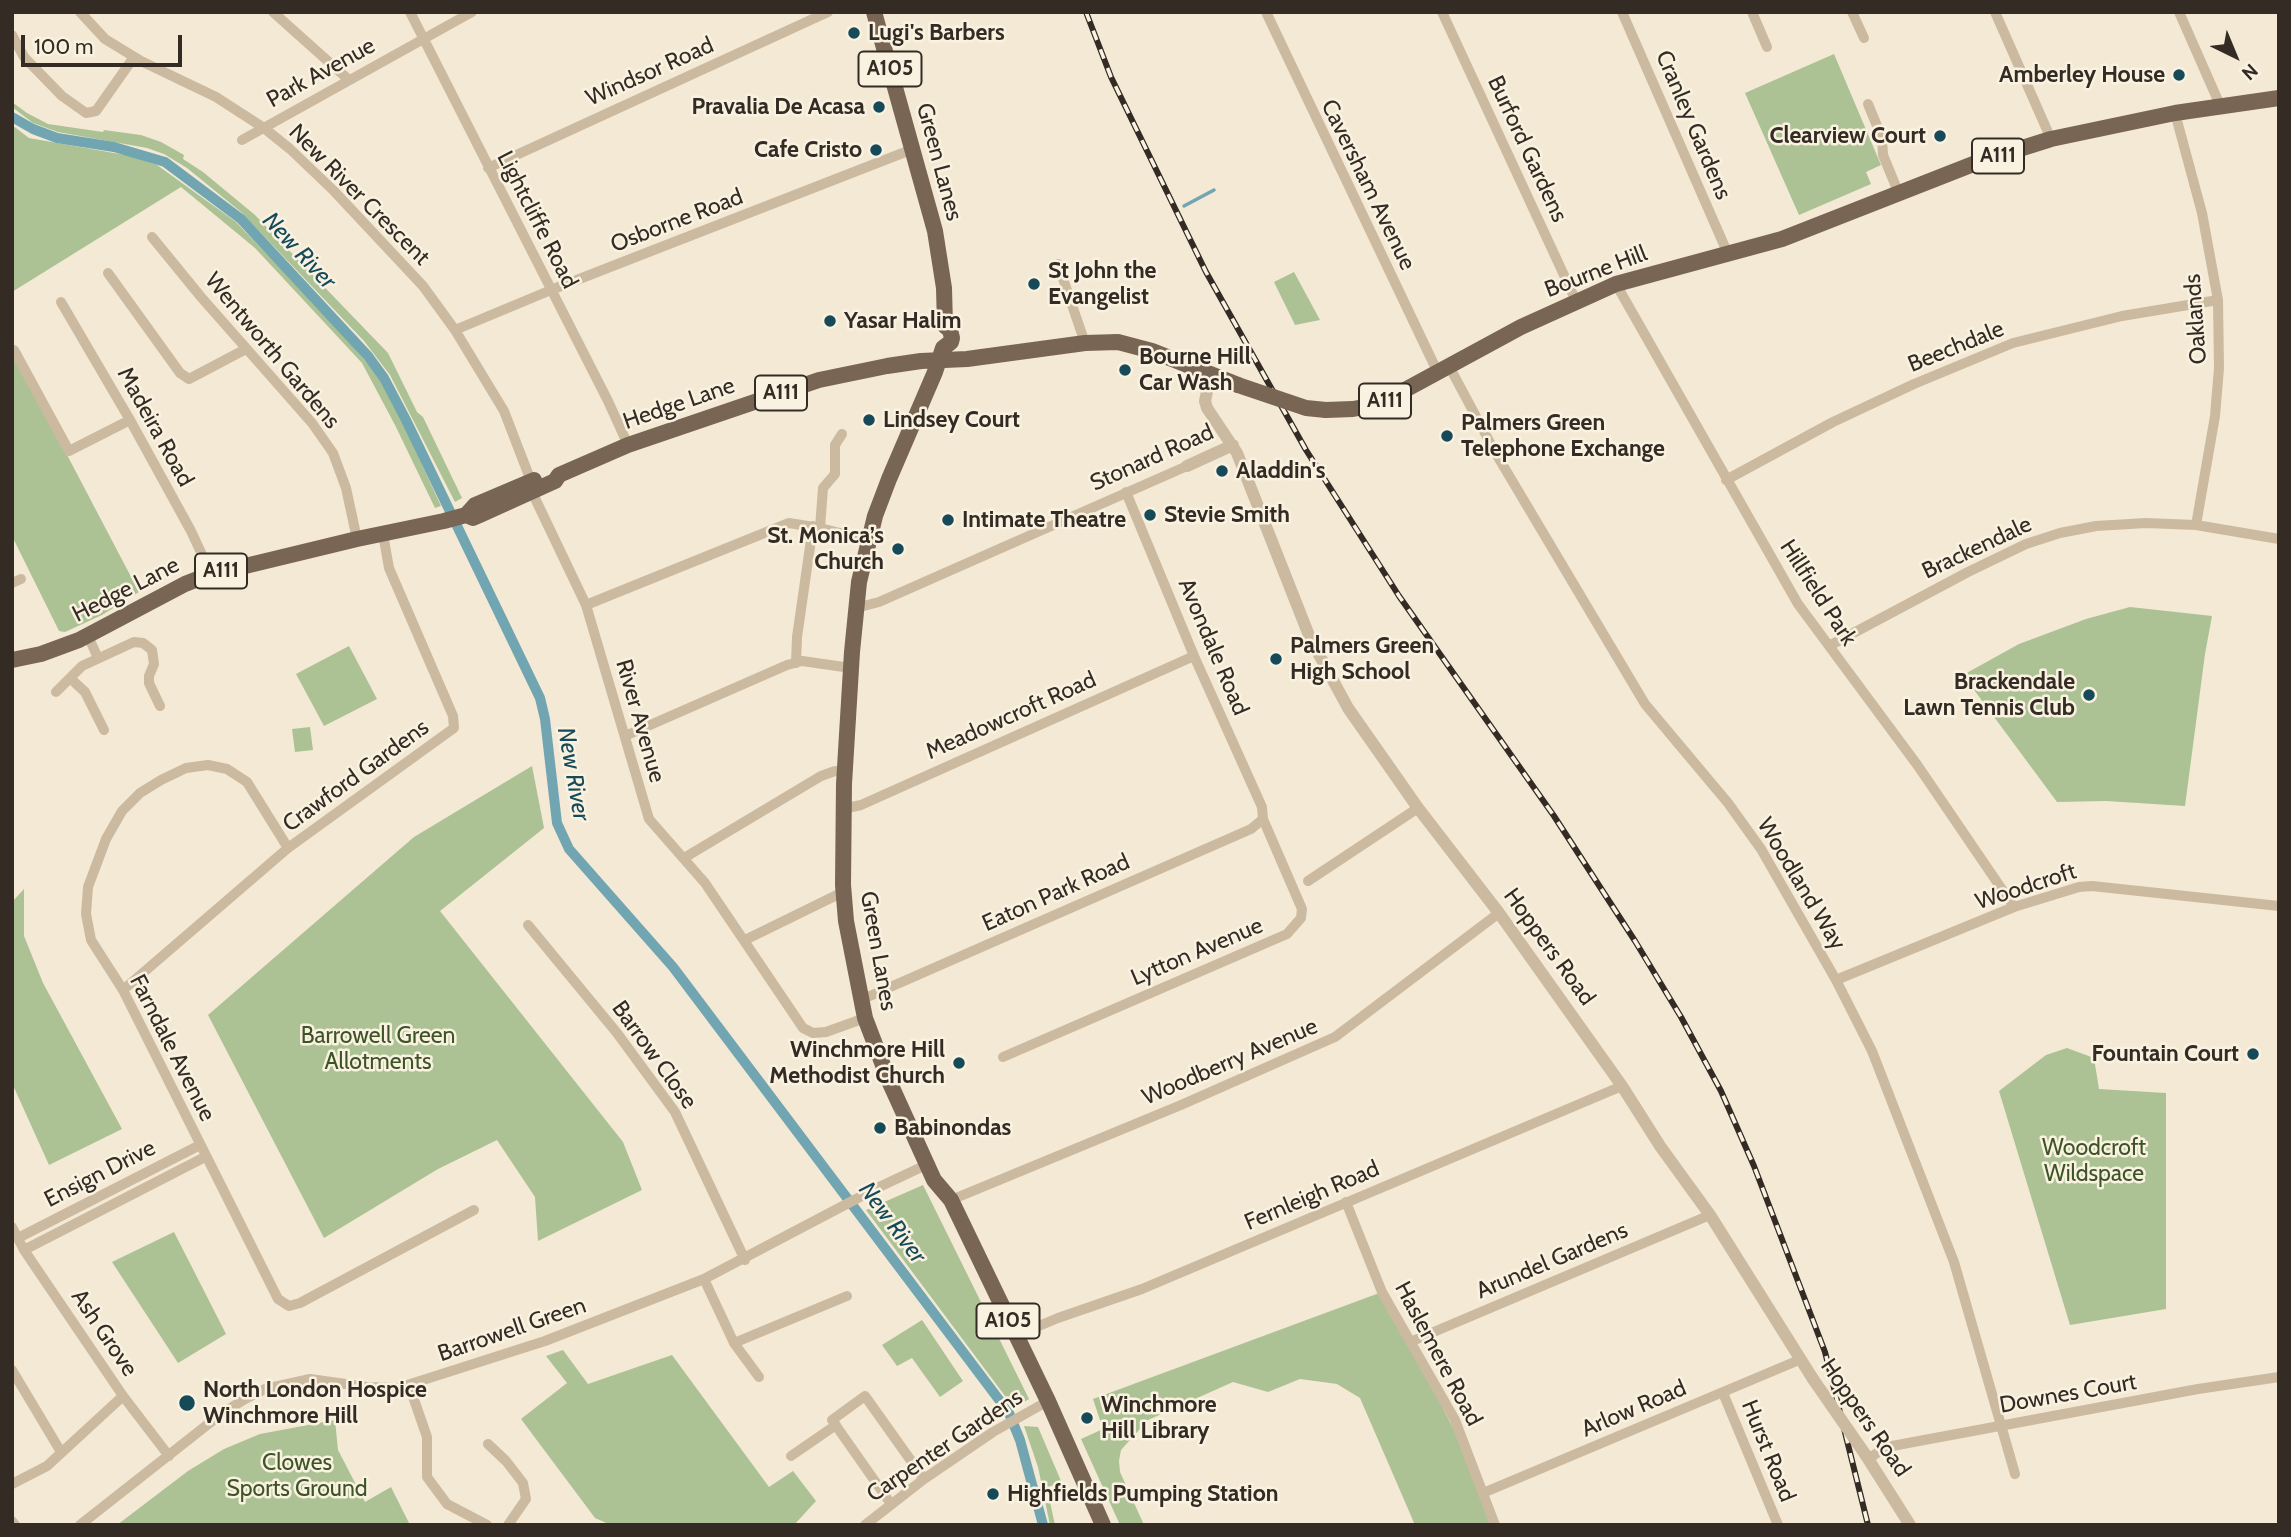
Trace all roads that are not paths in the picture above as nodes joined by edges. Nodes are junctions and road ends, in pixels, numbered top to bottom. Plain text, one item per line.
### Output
1 (80, 12) edge
2 (273, 12) edge
3 (410, 12) edge
4 (472, 12) edge
5 (828, 12) edge
6 (874, 12) edge
7 (1266, 12) edge
8 (1442, 12) edge
9 (1622, 12) edge
10 (1752, 12) edge
11 (1852, 12) edge
12 (1995, 12) edge
13 (2179, 12) edge
14 (12, 35) edge
15 (1864, 38) dead end
16 (423, 39) junction
17 (1767, 47) dead end
18 (134, 57) junction
19 (349, 80) junction
20 (2279, 97) edge
21 (1868, 104) dead end
22 (2220, 105) junction
23 (2175, 113) junction
24 (264, 128) junction
25 (2051, 139) junction
26 (242, 140) dead end
27 (913, 149) junction
28 (488, 168) junction
29 (1899, 194) junction
30 (152, 237) dead end
31 (1728, 254) junction
32 (1058, 264) dead end
33 (108, 273) dead end
34 (1616, 284) junction
35 (551, 290) junction
36 (2218, 300) junction
37 (1576, 301) junction
38 (61, 302) dead end
39 (455, 330) junction
40 (1085, 343) junction
41 (14, 349) dead end
42 (246, 349) junction
43 (941, 354) junction
44 (1443, 370) junction
45 (1211, 373) junction
46 (130, 420) junction
47 (842, 434) dead end
48 (628, 445) junction
49 (1233, 445) junction
50 (1187, 466) joint
51 (1726, 480) junction
52 (531, 486) junction
53 (1126, 492) junction
54 (2196, 525) junction
55 (816, 527) junction
56 (383, 534) junction
57 (357, 539) junction
58 (2279, 539) edge
59 (869, 540) junction
60 (211, 574) junction
61 (586, 605) junction
62 (856, 608) junction
63 (88, 636) junction
64 (1829, 646) junction
65 (1194, 656) junction
66 (98, 658) junction
67 (12, 660) edge
68 (796, 663) junction
69 (851, 668) junction
70 (71, 678) junction
71 (56, 692) dead end
72 (160, 706) dead end
73 (104, 730) dead end
74 (625, 736) junction
75 (845, 771) junction
76 (1418, 808) junction
77 (843, 809) junction
78 (1263, 818) junction
79 (288, 848) junction
80 (684, 859) junction
81 (1308, 881) dead end
82 (843, 892) junction
83 (2279, 906) edge
84 (2014, 907) junction
85 (1499, 913) junction
86 (528, 925) dead end
87 (745, 940) junction
88 (1836, 980) junction
89 (123, 990) junction
90 (863, 999) junction
91 (865, 1018) junction
92 (1003, 1057) dead end
93 (1622, 1086) junction
94 (200, 1145) junction
95 (205, 1157) junction
96 (928, 1164) junction
97 (951, 1200) junction
98 (1346, 1202) junction
99 (474, 1210) dead end
100 (1710, 1216) junction
101 (12, 1227) edge
102 (18, 1238) junction
103 (24, 1250) junction
104 (745, 1260) junction
105 (704, 1279) junction
106 (847, 1296) dead end
107 (1015, 1336) junction
108 (1410, 1342) junction
109 (734, 1343) junction
110 (1799, 1360) junction
111 (12, 1370) edge
112 (759, 1377) dead end
113 (2279, 1377) edge
114 (409, 1385) junction
115 (1723, 1393) junction
116 (123, 1396) junction
117 (1048, 1401) junction
118 (836, 1425) junction
119 (2002, 1425) junction
120 (488, 1444) dead end
121 (61, 1451) junction
122 (169, 1456) junction
123 (791, 1457) dead end
124 (1867, 1457) junction
125 (2015, 1474) dead end
126 (924, 1479) junction
127 (12, 1483) edge
128 (1483, 1493) junction
129 (891, 1504) junction
130 (80, 1525) edge
131 (487, 1525) edge
132 (508, 1525) edge
133 (865, 1525) edge
134 (1103, 1525) edge
135 (1495, 1525) edge
136 (1778, 1525) edge
137 (1910, 1525) edge

1 - 18 street, New River Crescent
2 - 19 street
3 - 16 street, Lightcliffe Road
4 - 16 street, Park Avenue
5 - 28 street, Windsor Road
6 - 27 main road, Green Lanes / A105
7 - 44 street, Caversham Avenue
8 - 37 street, Burford Gardens
9 - 31 street, Cranley Gardens
10 - 17 street
11 - 15 street
12 - 25 street
13 - 22 street
14 - 18 street
16 - 19 street, Park Avenue
16 - 28 street, Lightcliffe Road
18 - 24 street, New River Crescent
19 - 24 street, Park Avenue
20 - 22 main road, Bourne Hill / A111
21 - 29 street
22 - 23 main road, Bourne Hill / A111
23 - 25 main road, Bourne Hill / A111
23 - 36 street, Oaklands
24 - 26 street, Park Avenue
24 - 39 street, New River Crescent
25 - 29 main road, Bourne Hill / A111
27 - 35 street, Osborne Road
27 - 43 main road, Green Lanes / A105
28 - 35 street, Lightcliffe Road
29 - 31 main road, Bourne Hill / A111
30 - 42 street, Wentworth Gardens
31 - 34 main road, Bourne Hill / A111
32 - 40 street
33 - 42 street
34 - 37 main road, Bourne Hill / A111
34 - 51 street, Hillfield Park
35 - 39 street, Osborne Road
35 - 48 street, Lightcliffe Road
36 - 51 street, Beechdale
36 - 54 street, Oaklands
37 - 44 main road, Bourne Hill / A111
38 - 46 street, Madeira Road
39 - 52 street, New River Crescent
40 - 43 main road, Bourne Hill / A111
40 - 45 main road, Bourne Hill / A111
41 - 46 street
42 - 57 street, Wentworth Gardens
43 - 48 main road, Hedge Lane / A111
43 - 59 main road, Green Lanes / A105
44 - 45 main road, Bourne Hill / A111, bridge
44 - 88 street, Woodland Way
45 - 49 street, Hoppers Road
46 - 60 street, Madeira Road
47 - 55 street
48 - 52 main road, Hedge Lane / A111
49 - 50 street, Stonard Road
49 - 76 street, Hoppers Road
50 - 53 street, Stonard Road
51 - 64 street, Hillfield Park
52 - 56 main road, Hedge Lane / A111
52 - 61 street, River Avenue
53 - 62 street, Stonard Road
53 - 65 street, Avondale Road
54 - 58 street, Brackendale
54 - 64 street, Brackendale
55 - 59 street
55 - 61 street
55 - 68 street
56 - 57 main road, Hedge Lane / A111
56 - 79 street, Crawford Gardens
57 - 60 main road, Hedge Lane / A111
59 - 62 main road, Green Lanes / A105
60 - 63 main road, Hedge Lane / A111
61 - 74 street, River Avenue
62 - 69 main road, Green Lanes / A105
63 - 66 street
63 - 67 main road, Hedge Lane / A111
64 - 84 street, Hillfield Park
65 - 77 street, Meadowcroft Road
65 - 78 street, Avondale Road
66 - 70 street
66 - 72 street
68 - 69 street
68 - 74 street
69 - 75 main road, Green Lanes / A105
70 - 71 street
70 - 73 street
74 - 80 street, River Avenue
75 - 77 main road, Green Lanes / A105
75 - 80 street
76 - 81 street
76 - 85 street, Hoppers Road
77 - 82 main road, Green Lanes / A105
78 - 90 street, Eaton Park Road
78 - 92 street, Lytton Avenue
79 - 89 street, Crawford Gardens
79 - 89 street, Farndale Avenue
80 - 87 street, River Avenue
82 - 87 street
82 - 90 main road, Green Lanes / A105
83 - 84 street, Woodcroft
84 - 88 street, Woodcroft
85 - 93 street, Hoppers Road
85 - 97 street, Woodberry Avenue
86 - 104 street, Barrow Close
87 - 91 street, River Avenue
88 - 119 street, Woodland Way
89 - 94 street, Farndale Avenue
90 - 91 main road, Green Lanes / A105
91 - 96 main road, Green Lanes / A105
93 - 98 street, Fernleigh Road
93 - 100 street, Hoppers Road
94 - 95 street, Farndale Avenue
94 - 102 street, Ensign Drive
95 - 99 street, Farndale Avenue
95 - 103 street, Ensign Drive
96 - 97 main road, Green Lanes / A105
96 - 104 street, Barrowell Green
97 - 107 main road, Green Lanes / A105
98 - 107 street, Fernleigh Road
98 - 108 street, Haslemere Road
100 - 108 street, Arundel Gardens
100 - 110 street, Hoppers Road
101 - 102 street, Ash Grove
102 - 103 street, Ash Grove
103 - 116 street, Ash Grove
104 - 105 street, Barrowell Green
105 - 109 street
105 - 114 street, Barrowell Green
106 - 109 street
107 - 117 main road, Green Lanes / A105
108 - 128 street, Haslemere Road
109 - 112 street
110 - 115 street, Arlow Road
110 - 124 street, Hoppers Road, bridge
111 - 121 street
113 - 119 street, Downes Court
114 - 122 street, Barrowell Green
114 - 131 street
115 - 128 street, Arlow Road
115 - 136 street, Hurst Road
116 - 121 street
116 - 122 street, Ash Grove
117 - 126 street, Carpenter Gardens
117 - 134 main road, Green Lanes / A105
118 - 123 street
118 - 126 street
118 - 129 street
119 - 124 street, Downes Court
119 - 125 street, Woodland Way
120 - 132 street
121 - 127 street
122 - 130 street, Barrowell Green
124 - 137 street, Hoppers Road
126 - 129 street, Carpenter Gardens
128 - 135 street, Haslemere Road
129 - 133 street, Carpenter Gardens

